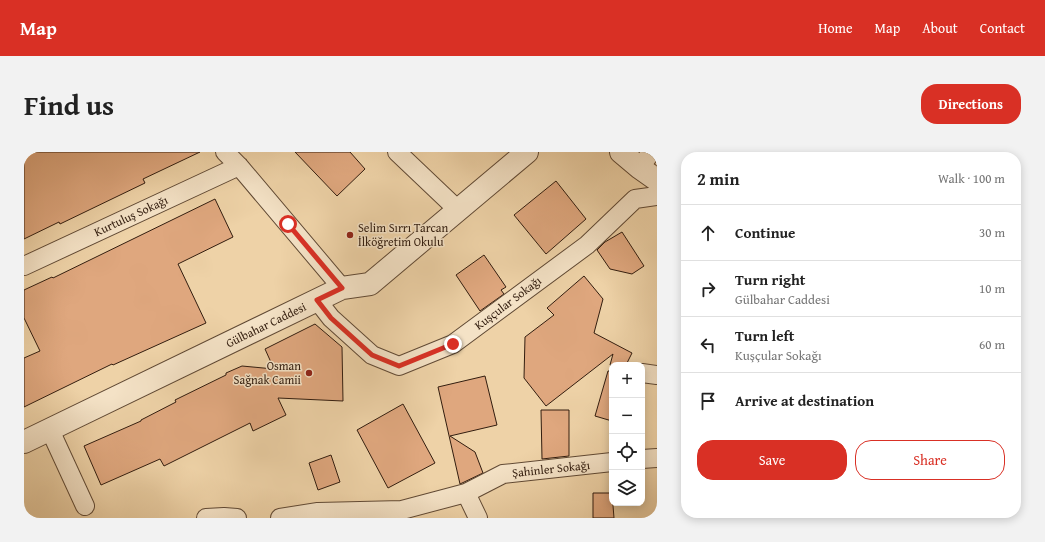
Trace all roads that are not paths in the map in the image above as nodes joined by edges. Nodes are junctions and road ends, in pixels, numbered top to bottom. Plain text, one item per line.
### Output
1 (225, 152) edge
2 (527, 152) edge
3 (622, 152) edge
4 (400, 153) edge
5 (646, 164) edge
6 (239, 166) junction
7 (657, 196) edge
8 (458, 210) junction
9 (24, 266) edge
10 (342, 288) junction
11 (317, 300) junction
12 (645, 373) edge
13 (657, 375) edge
14 (50, 430) junction
15 (24, 442) edge
16 (657, 458) edge
17 (645, 459) edge
18 (609, 462) edge
19 (466, 493) junction
20 (85, 506) dead end
21 (206, 518) edge
22 (237, 518) edge
23 (280, 518) edge
24 (478, 518) edge

1 - 6 street
2 - 8 street, Gülbahar Caddesi
3 - 5 street
4 - 8 street
6 - 9 street, Kurtuluş Sokağı
6 - 10 street
7 - 11 street, Kuşçular Sokağı
8 - 10 street, Gülbahar Caddesi
10 - 11 street, Gülbahar Caddesi
11 - 14 street, Gülbahar Caddesi
12 - 13 street
14 - 15 street, Gülbahar Caddesi
14 - 20 street
16 - 17 street
18 - 19 street, Şahinler Sokağı
19 - 23 street, Şahinler Sokağı
19 - 24 street
21 - 22 street

